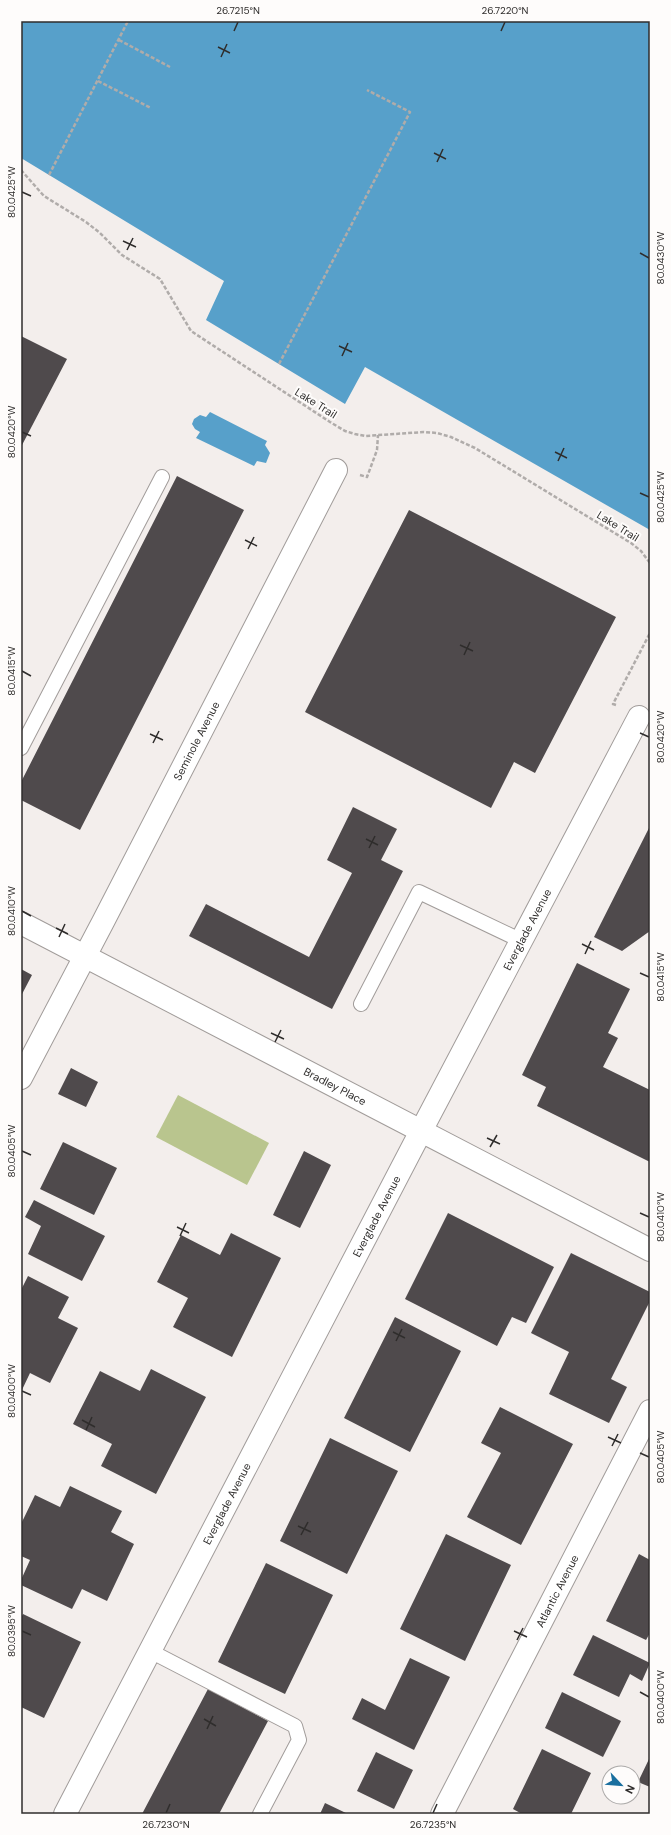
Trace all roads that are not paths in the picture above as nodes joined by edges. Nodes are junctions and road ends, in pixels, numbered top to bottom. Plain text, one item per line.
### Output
1 (336, 470) road end
2 (162, 477) dead end
3 (639, 717) road end
4 (21, 748) edge
5 (21, 923) edge
6 (522, 941) junction
7 (85, 957) junction
8 (361, 1004) dead end
9 (21, 1078) edge
10 (421, 1131) junction
11 (650, 1250) edge
12 (650, 1411) edge
13 (150, 1650) junction
14 (65, 1814) edge
15 (260, 1814) edge
16 (442, 1814) edge

1 - 7 street, Seminole Avenue
2 - 4 lane
3 - 6 street, Everglade Avenue
5 - 7 street, Bradley Place
6 - 8 lane
6 - 10 street, Everglade Avenue
7 - 9 street, Seminole Avenue
7 - 10 street, Bradley Place
10 - 11 street, Bradley Place
10 - 13 street, Everglade Avenue
12 - 16 street, Atlantic Avenue
13 - 14 street, Everglade Avenue
13 - 15 lane

